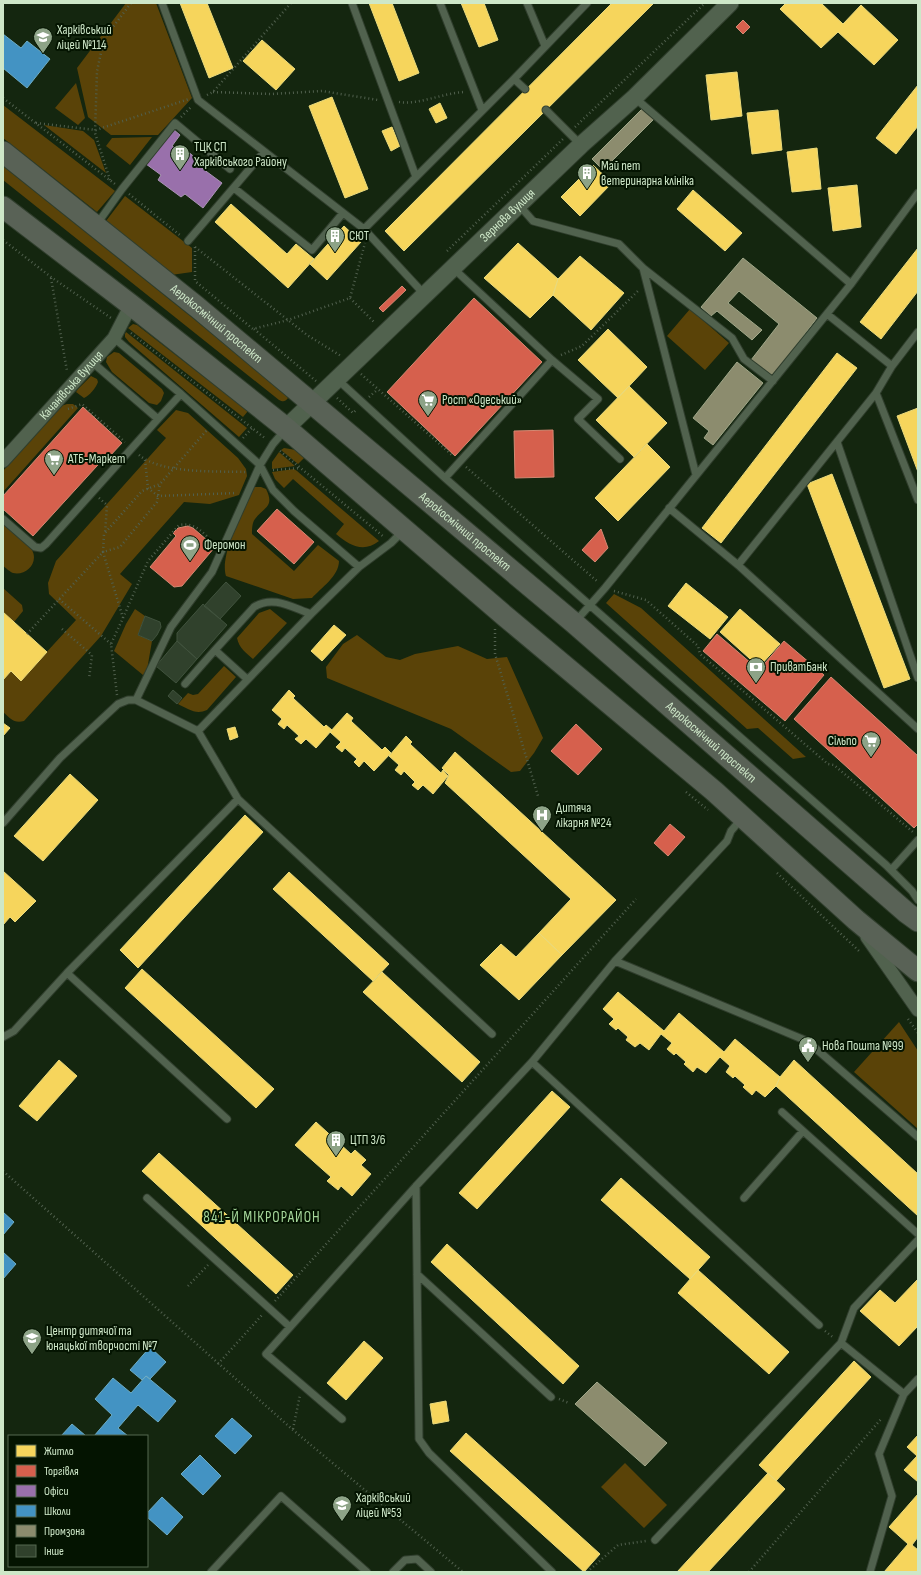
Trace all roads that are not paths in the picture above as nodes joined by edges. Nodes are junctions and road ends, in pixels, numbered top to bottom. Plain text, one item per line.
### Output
1 (162, 3) edge
2 (352, 3) edge
3 (440, 3) edge
4 (527, 3) edge
5 (587, 3) edge
6 (730, 3) edge
7 (545, 46) junction
8 (514, 79) junction
9 (525, 89) dead end
10 (634, 98) junction
11 (482, 110) junction
12 (546, 110) dead end
13 (581, 146) junction
14 (3, 152) edge
15 (264, 152) junction
16 (230, 169) dead end
17 (416, 177) junction
18 (234, 188) junction
19 (918, 193) edge
20 (519, 205) junction
21 (3, 207) edge
22 (343, 212) junction
23 (95, 226) junction
24 (366, 231) junction
25 (188, 241) dead end
26 (452, 268) junction
27 (643, 268) junction
28 (851, 284) junction
29 (424, 295) junction
30 (131, 305) junction
31 (827, 314) junction
32 (918, 332) edge
33 (114, 338) junction
34 (552, 360) junction
35 (92, 362) junction
36 (892, 366) junction
37 (338, 380) junction
38 (773, 381) junction
39 (876, 393) junction
40 (181, 394) junction
41 (312, 403) junction
42 (158, 418) junction
43 (286, 428) junction
44 (837, 442) junction
45 (620, 459) dead end
46 (3, 461) edge
47 (260, 465) junction
48 (696, 475) junction
49 (445, 478) junction
50 (918, 500) edge
51 (669, 508) junction
52 (3, 519) edge
53 (398, 536) junction
54 (738, 565) junction
55 (359, 567) junction
56 (590, 605) junction
57 (311, 614) junction
58 (574, 623) junction
59 (215, 650) junction
60 (918, 678) edge
61 (247, 679) junction
62 (185, 684) dead end
63 (136, 700) junction
64 (918, 728) edge
65 (198, 731) junction
66 (238, 799) junction
67 (743, 817) junction
68 (3, 823) edge
69 (918, 840) edge
70 (891, 870) junction
71 (918, 900) edge
72 (856, 920) junction
73 (918, 921) edge
74 (615, 961) junction
75 (918, 971) edge
76 (67, 973) junction
77 (918, 1010) edge
78 (492, 1034) dead end
79 (3, 1036) edge
80 (532, 1062) junction
81 (782, 1112) dead end
82 (227, 1119) dead end
83 (803, 1131) junction
84 (918, 1137) edge
85 (416, 1186) junction
86 (147, 1198) dead end
87 (744, 1198) dead end
88 (918, 1234) edge
89 (918, 1240) edge
90 (417, 1274) junction
91 (819, 1325) road end
92 (290, 1327) junction
93 (841, 1343) junction
94 (918, 1379) edge
95 (904, 1394) junction
96 (551, 1397) dead end
97 (342, 1419) dead end
98 (655, 1540) road end
99 (211, 1572) edge
100 (367, 1572) edge
101 (393, 1572) edge
102 (431, 1572) edge
103 (552, 1572) edge
104 (870, 1572) edge

1 - 15 lane
2 - 17 lane
3 - 11 lane
4 - 7 lane
5 - 7 lane
6 - 10 street, Зернова вулиця
7 - 8 lane
8 - 9 lane
8 - 11 lane
10 - 13 street, Зернова вулиця
10 - 28 lane
11 - 17 lane
12 - 13 lane
13 - 20 street, Зернова вулиця
14 - 23 main road, Аерокосмічний проспект
15 - 18 lane
15 - 22 lane
16 - 23 lane
17 - 24 lane
18 - 22 lane
18 - 25 lane
19 - 28 lane
20 - 26 street, Зернова вулиця
20 - 27 lane
21 - 30 main road
22 - 24 lane
23 - 41 main road, Аерокосмічний проспект
24 - 29 lane
26 - 29 street, Зернова вулиця
26 - 34 lane
27 - 38 lane
27 - 48 lane
28 - 31 lane
29 - 37 street, Зернова вулиця
30 - 33 street, Качанівська вулиця
30 - 43 main road
31 - 36 lane
31 - 38 lane
32 - 36 lane
33 - 35 street, Качанівська вулиця
33 - 40 lane
34 - 45 lane
34 - 49 lane
35 - 42 lane
35 - 46 street, Качанівська вулиця
36 - 39 lane
37 - 41 street, Зернова вулиця
37 - 49 lane
38 - 48 lane
39 - 44 lane
39 - 50 lane
40 - 42 lane
40 - 47 lane
41 - 43 street, Зернова вулиця
41 - 58 main road, Аерокосмічний проспект
42 - 52 lane
43 - 47 lane
43 - 53 main road
44 - 54 lane
44 - 60 lane
47 - 55 lane
47 - 63 lane
48 - 51 lane
49 - 56 lane
51 - 54 lane
51 - 56 lane
53 - 55 lane
53 - 67 main road
54 - 64 lane
55 - 57 lane
56 - 58 lane
56 - 70 lane
57 - 59 lane
57 - 61 lane
58 - 73 main road, Аерокосмічний проспект
59 - 61 lane
59 - 62 lane
61 - 65 lane
63 - 65 lane
63 - 68 lane
65 - 66 lane
66 - 76 lane
66 - 78 lane
67 - 72 main road
67 - 74 lane
69 - 70 lane
70 - 71 lane
72 - 75 main road
72 - 77 street
74 - 80 lane
74 - 84 lane
76 - 79 lane
76 - 82 lane
80 - 85 lane
80 - 91 lane
81 - 83 lane
83 - 87 lane
83 - 88 lane
85 - 90 lane
85 - 92 lane
86 - 92 lane
89 - 93 lane
90 - 96 lane
90 - 103 lane
92 - 97 lane
93 - 95 lane
93 - 98 lane
94 - 95 lane
95 - 104 lane
99 - 100 lane
101 - 102 lane

